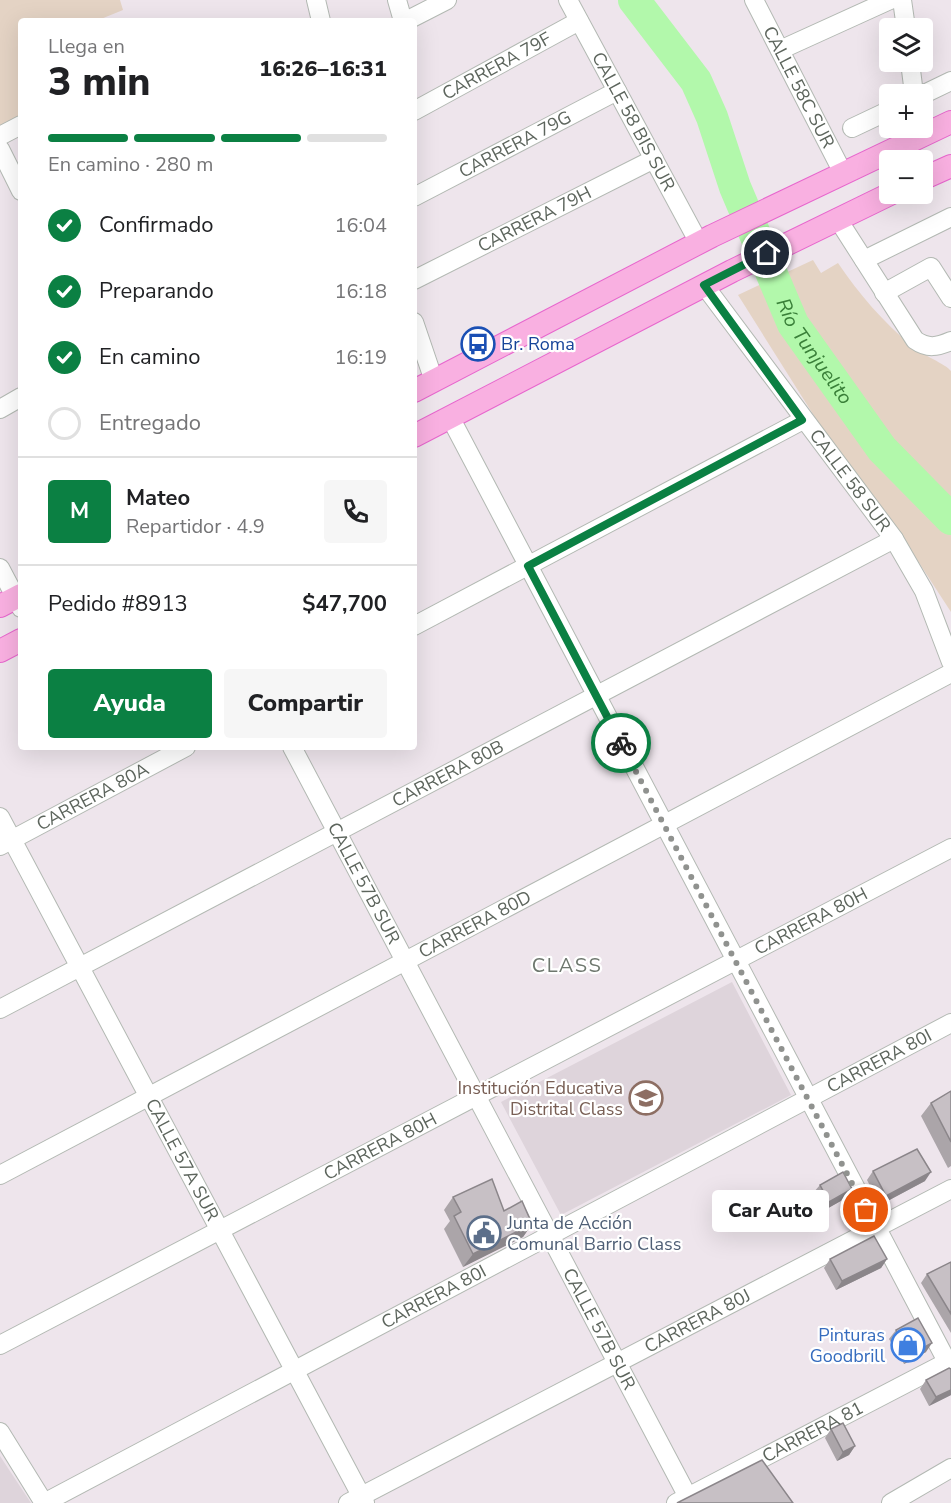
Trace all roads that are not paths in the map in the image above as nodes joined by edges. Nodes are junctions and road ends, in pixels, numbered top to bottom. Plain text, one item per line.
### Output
1 (316, 0) edge
2 (398, 0) edge
3 (447, 0) edge
4 (568, 0) edge
5 (754, 0) edge
6 (890, 0) edge
7 (902, 0) edge
8 (320, 18) edge
9 (403, 18) edge
10 (410, 18) edge
11 (905, 18) edge
12 (579, 21) junction
13 (780, 50) junction
14 (951, 81) edge
15 (933, 90) edge
16 (617, 91) junction
17 (417, 109) edge
18 (879, 115) edge
19 (951, 122) edge
20 (18, 127) edge
21 (933, 127) edge
22 (852, 128) dead end
23 (0, 136) edge
24 (907, 138) edge
25 (0, 149) edge
26 (654, 159) junction
27 (951, 166) edge
28 (843, 173) junction
29 (933, 174) edge
30 (18, 184) edge
31 (417, 195) edge
32 (879, 199) edge
33 (951, 217) edge
34 (837, 218) junction
35 (706, 239) junction
36 (864, 260) junction
37 (417, 278) edge
38 (704, 285) junction
39 (884, 293) junction
40 (951, 298) edge
41 (417, 341) edge
42 (951, 341) edge
43 (424, 386) edge
44 (18, 400) edge
45 (0, 409) edge
46 (450, 417) junction
47 (802, 420) junction
48 (417, 434) edge
49 (894, 539) junction
50 (528, 566) junction
51 (0, 568) edge
52 (14, 602) edge
53 (417, 624) edge
54 (18, 642) edge
55 (0, 651) edge
56 (951, 662) edge
57 (951, 673) edge
58 (596, 696) junction
59 (180, 750) edge
60 (294, 750) edge
61 (0, 817) edge
62 (663, 825) junction
63 (337, 832) junction
64 (6, 843) edge
65 (951, 848) edge
66 (405, 961) junction
67 (735, 961) junction
68 (80, 967) junction
69 (0, 1009) edge
70 (951, 1023) edge
71 (476, 1096) junction
72 (149, 1097) junction
73 (807, 1099) junction
74 (0, 1175) edge
75 (951, 1189) edge
76 (876, 1228) junction
77 (220, 1230) junction
78 (550, 1235) junction
79 (0, 1345) edge
80 (617, 1363) junction
81 (949, 1364) edge
82 (294, 1370) junction
83 (0, 1432) edge
84 (951, 1468) edge
85 (682, 1500) edge
86 (358, 1501) edge
87 (44, 1503) edge
88 (891, 1503) edge

1 - 8 street
2 - 9 street
3 - 10 street
4 - 12 street, CALLE 58 BIS SUR
5 - 13 street, CALLE 58C SUR
6 - 13 street
7 - 11 street
12 - 16 street, CALLE 58 BIS SUR
12 - 17 street, CARRERA 79F
13 - 28 street, CALLE 58C SUR
14 - 15 street
16 - 26 street, CALLE 58 BIS SUR
16 - 31 street, CARRERA 79G
18 - 22 street
19 - 21 main road
20 - 23 street
24 - 28 main road
25 - 30 street
26 - 35 street, CALLE 58 BIS SUR
26 - 37 street, CARRERA 79H
27 - 29 main road
28 - 35 main road
32 - 34 main road
33 - 36 street
34 - 36 street
34 - 38 main road
35 - 43 main road
36 - 39 street
38 - 46 main road
38 - 47 street, CALLE 58 SUR
39 - 40 street
39 - 42 street
41 - 43 street
44 - 45 street
46 - 48 main road
46 - 50 street
47 - 49 street, CALLE 58 SUR
47 - 50 street
49 - 56 street, CALLE 58 SUR
49 - 58 street, CARRERA 80B
50 - 53 street
50 - 58 street
51 - 52 street
54 - 55 main road
57 - 62 street, CARRERA 80D
58 - 62 street
58 - 63 street, CARRERA 80B
59 - 64 street, CARRERA 80A
60 - 63 street, CALLE 57B SUR
61 - 64 street, CALLE 57A SUR
62 - 66 street, CARRERA 80D
62 - 67 street
63 - 66 street, CALLE 57B SUR
63 - 68 street, CARRERA 80B
64 - 68 street, CALLE 57A SUR
65 - 67 street, CARRERA 80H
66 - 71 street, CALLE 57B SUR
66 - 72 street, CARRERA 80D
67 - 71 street, CARRERA 80H
67 - 73 street
68 - 69 street, CARRERA 80B
68 - 72 street, CALLE 57A SUR
70 - 73 street, CARRERA 80I
71 - 77 street, CARRERA 80H
71 - 78 street, CALLE 57B SUR
72 - 74 street, CARRERA 80D
72 - 77 street, CALLE 57A SUR
73 - 76 street
73 - 78 street, CARRERA 80I
75 - 76 street, CARRERA 80J
76 - 80 street, CARRERA 80J
76 - 81 street
77 - 79 street, CARRERA 80H
77 - 82 street, CALLE 57A SUR
78 - 80 street, CALLE 57B SUR
78 - 82 street, CARRERA 80I
80 - 85 street, CALLE 57B SUR
80 - 86 street, CARRERA 80J
81 - 85 street, CARRERA 81
82 - 86 street, CALLE 57A SUR
82 - 87 street, CARRERA 80I
83 - 87 street
84 - 88 street

